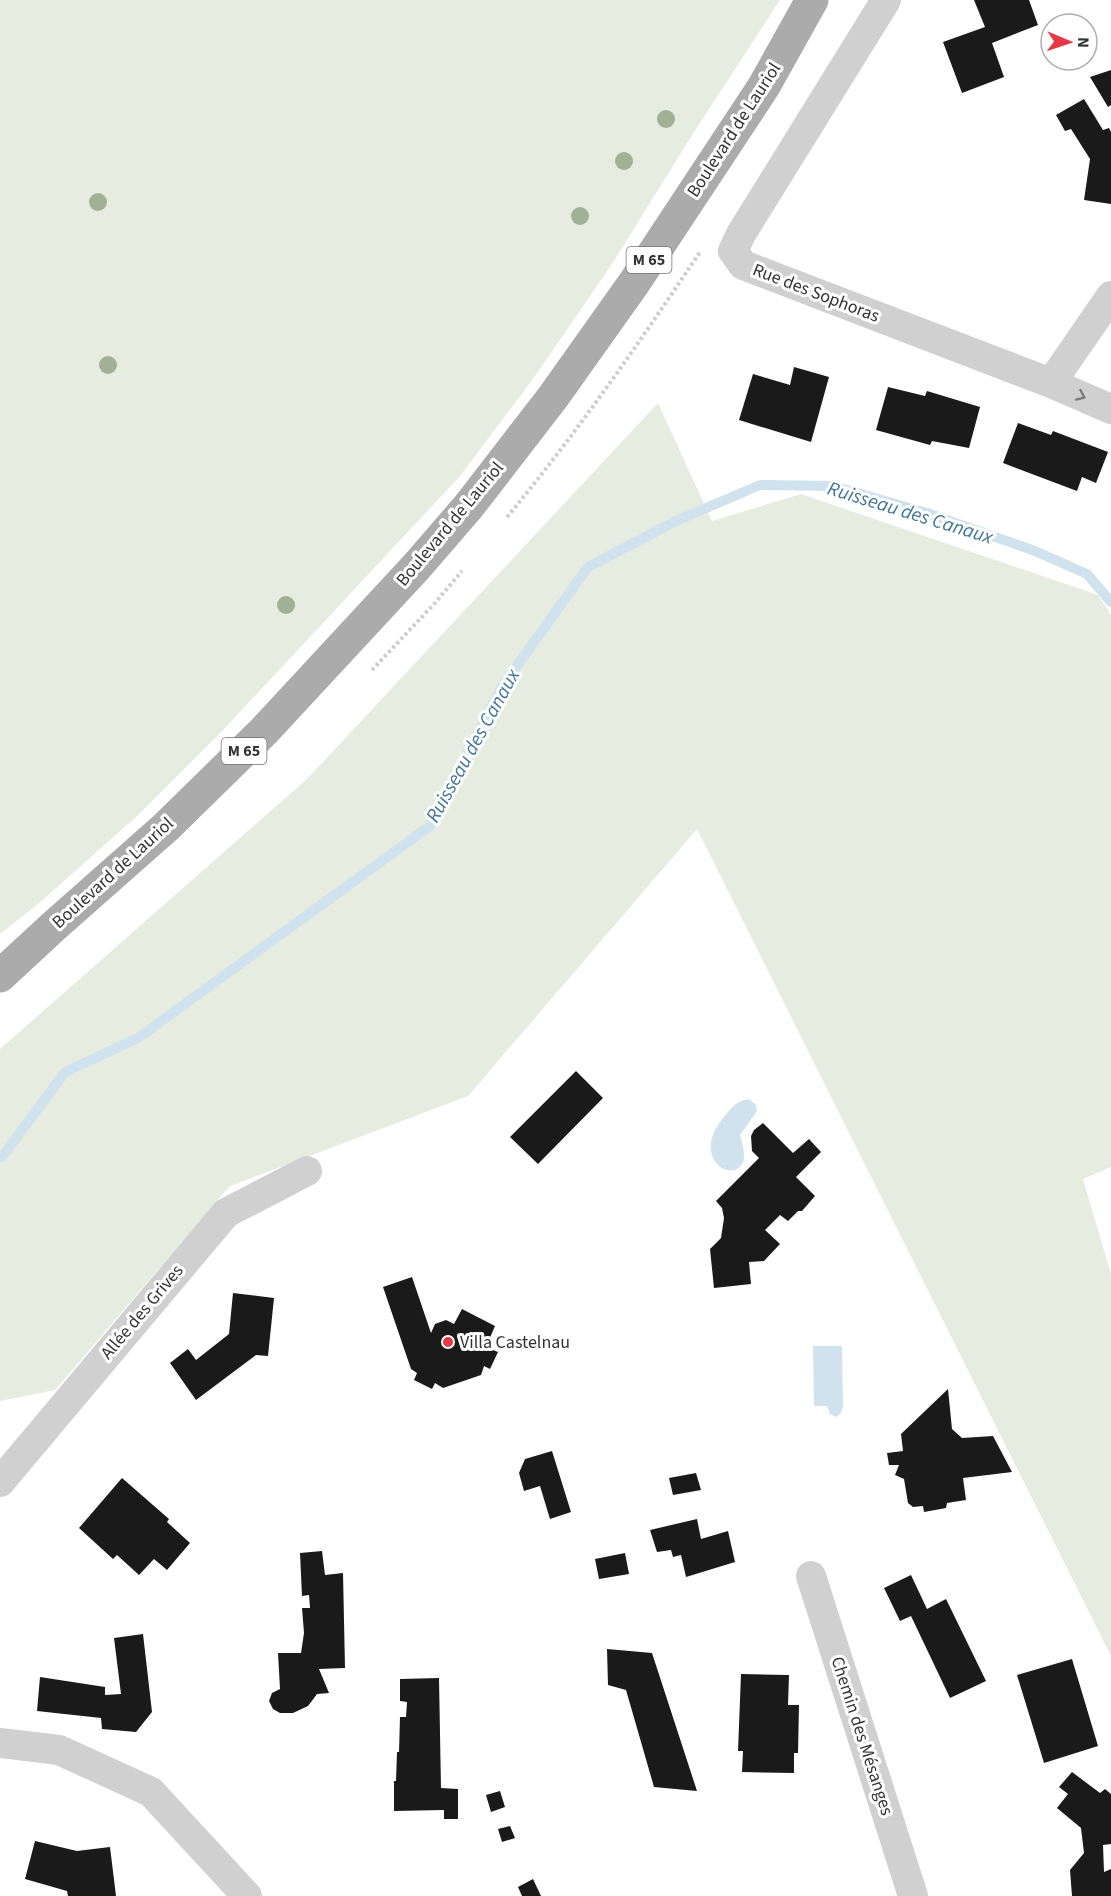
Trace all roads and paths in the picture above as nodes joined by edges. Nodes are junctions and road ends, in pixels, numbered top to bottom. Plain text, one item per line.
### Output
1 (812, 0) edge
2 (886, 0) edge
3 (1111, 296) edge
4 (1051, 383) junction
5 (1111, 410) edge
6 (0, 976) edge
7 (307, 1171) dead end
8 (0, 1482) edge
9 (811, 1576) dead end
10 (0, 1743) edge
11 (248, 1896) edge
12 (913, 1896) edge

1 - 6 main road, Boulevard de Lauriol / M 65
2 - 4 street, Rue des Sophoras
3 - 4 street
4 -> 5 street, Rue des Sophoras
7 - 8 street, Allée des Grives
9 - 12 street, Chemin des Mésanges
10 - 11 street

